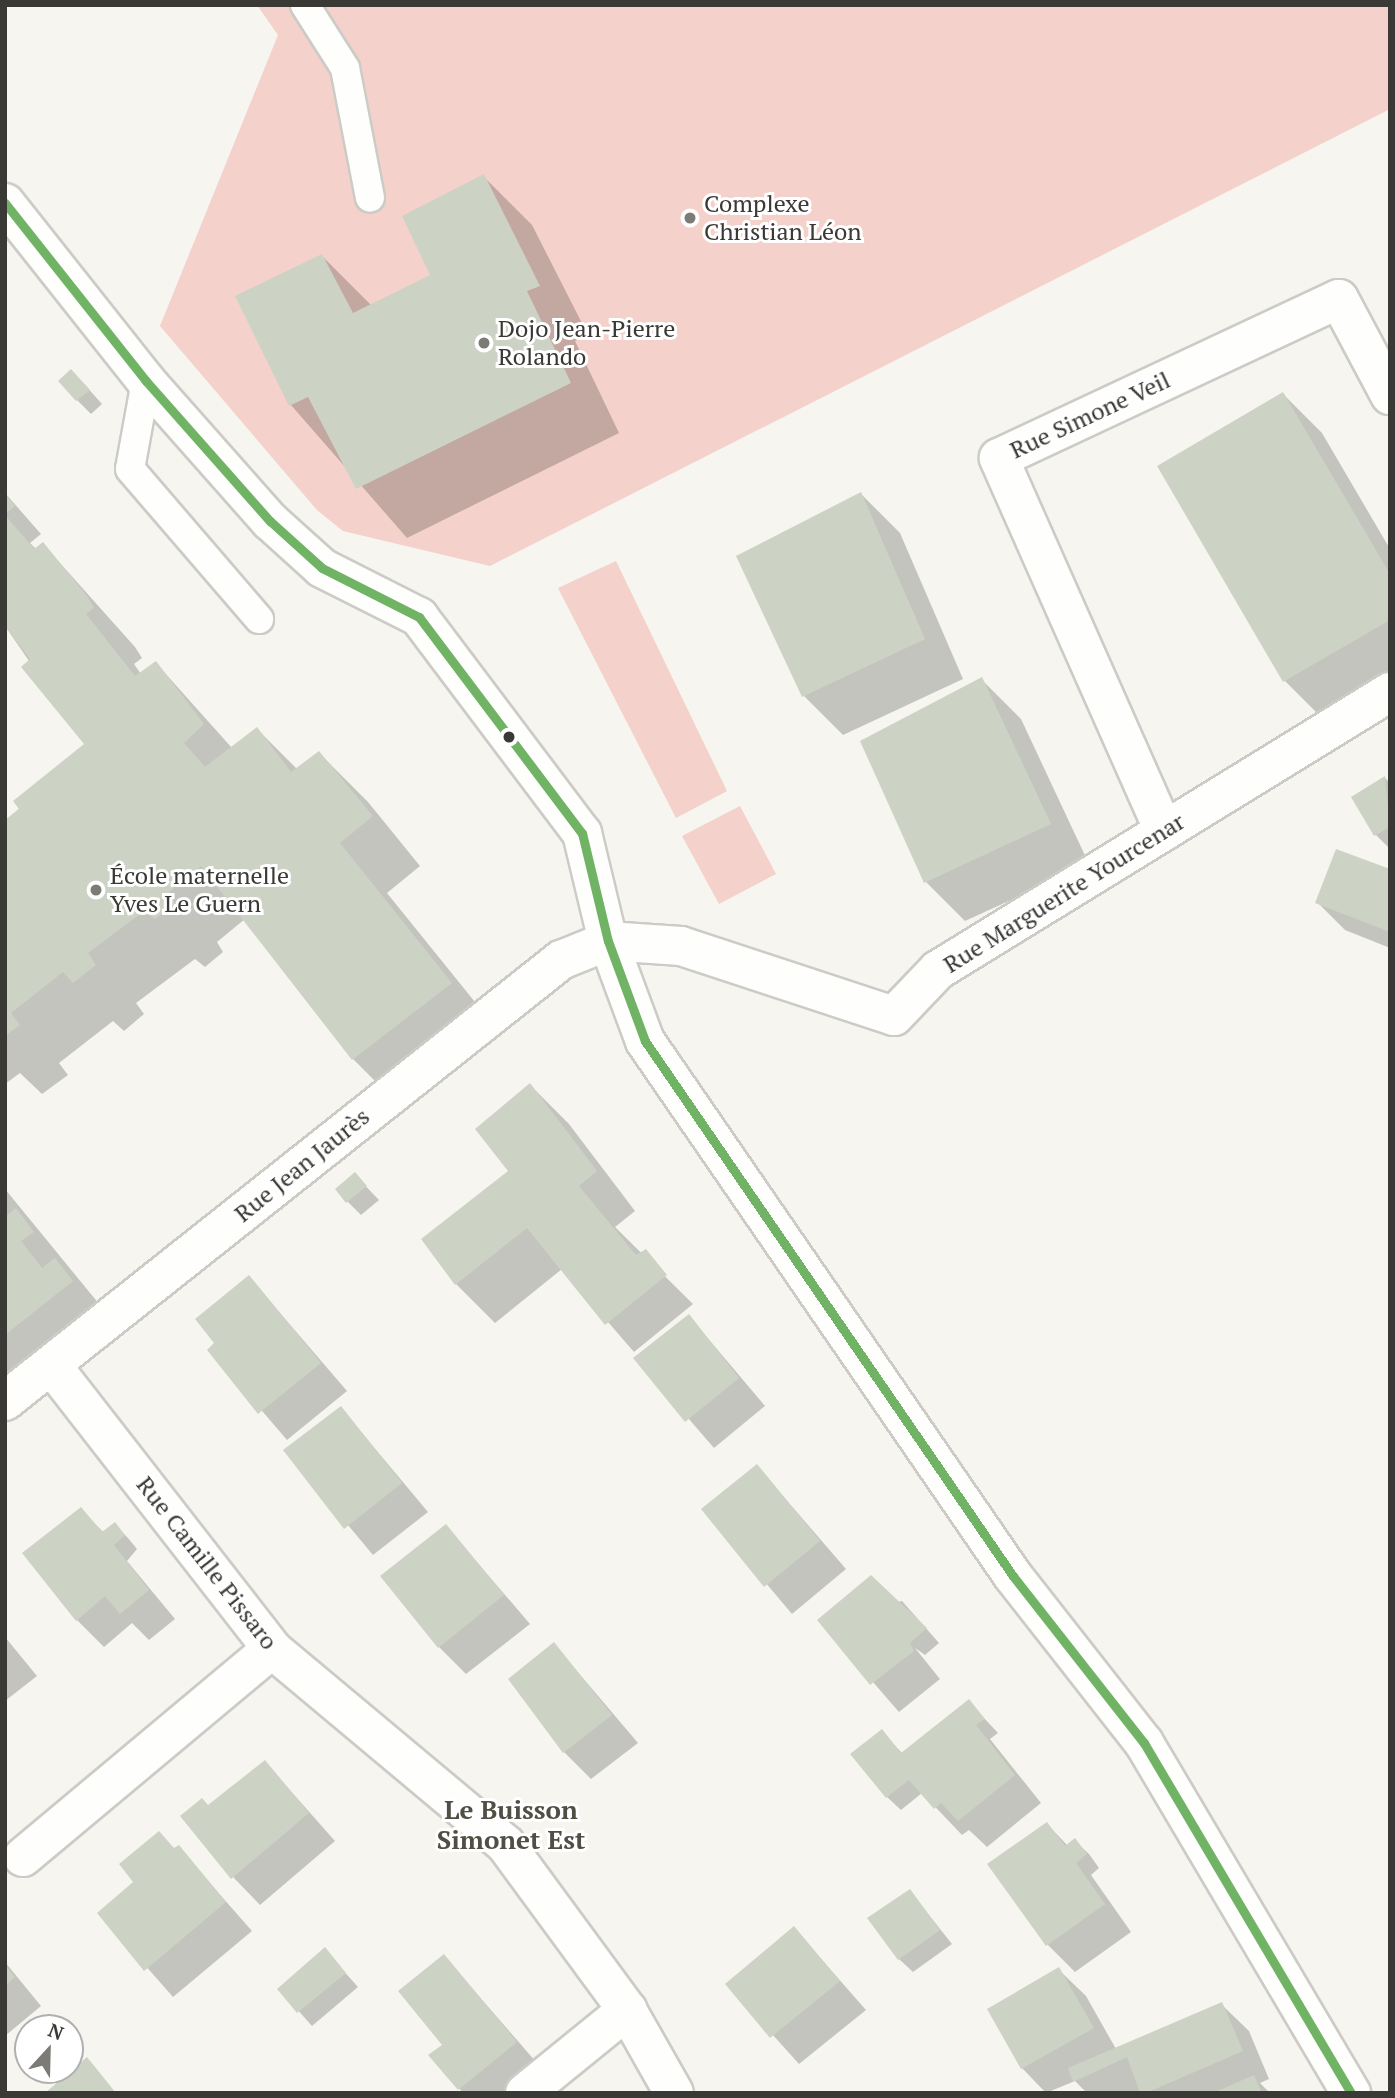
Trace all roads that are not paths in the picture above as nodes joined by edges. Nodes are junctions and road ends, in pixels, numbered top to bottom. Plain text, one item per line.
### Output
1 (305, 5) edge
2 (370, 198) dead end
3 (5, 203) edge
4 (146, 380) junction
5 (1390, 395) edge
6 (258, 619) dead end
7 (1390, 692) edge
8 (1164, 831) junction
9 (608, 941) junction
10 (52, 1366) junction
11 (5, 1401) edge
12 (272, 1649) junction
13 (23, 1857) dead end
14 (627, 2010) junction
15 (525, 2093) edge
16 (674, 2093) edge
17 (1350, 2093) edge

1 - 2 lane
3 - 4 street
4 - 6 lane
4 - 9 street
5 - 8 street, Rue Simone Veil
7 - 8 street, Rue Marguerite Yourcenar
8 - 9 street, Rue Marguerite Yourcenar
9 - 10 street, Rue Jean Jaurès
9 - 17 street
10 - 11 street, Rue Jean Jaurès
10 - 12 street, Rue Camille Pissaro
12 - 13 street
12 - 14 street, Rue Camille Pissaro
14 - 15 street
14 - 16 street, Rue Camille Pissaro

